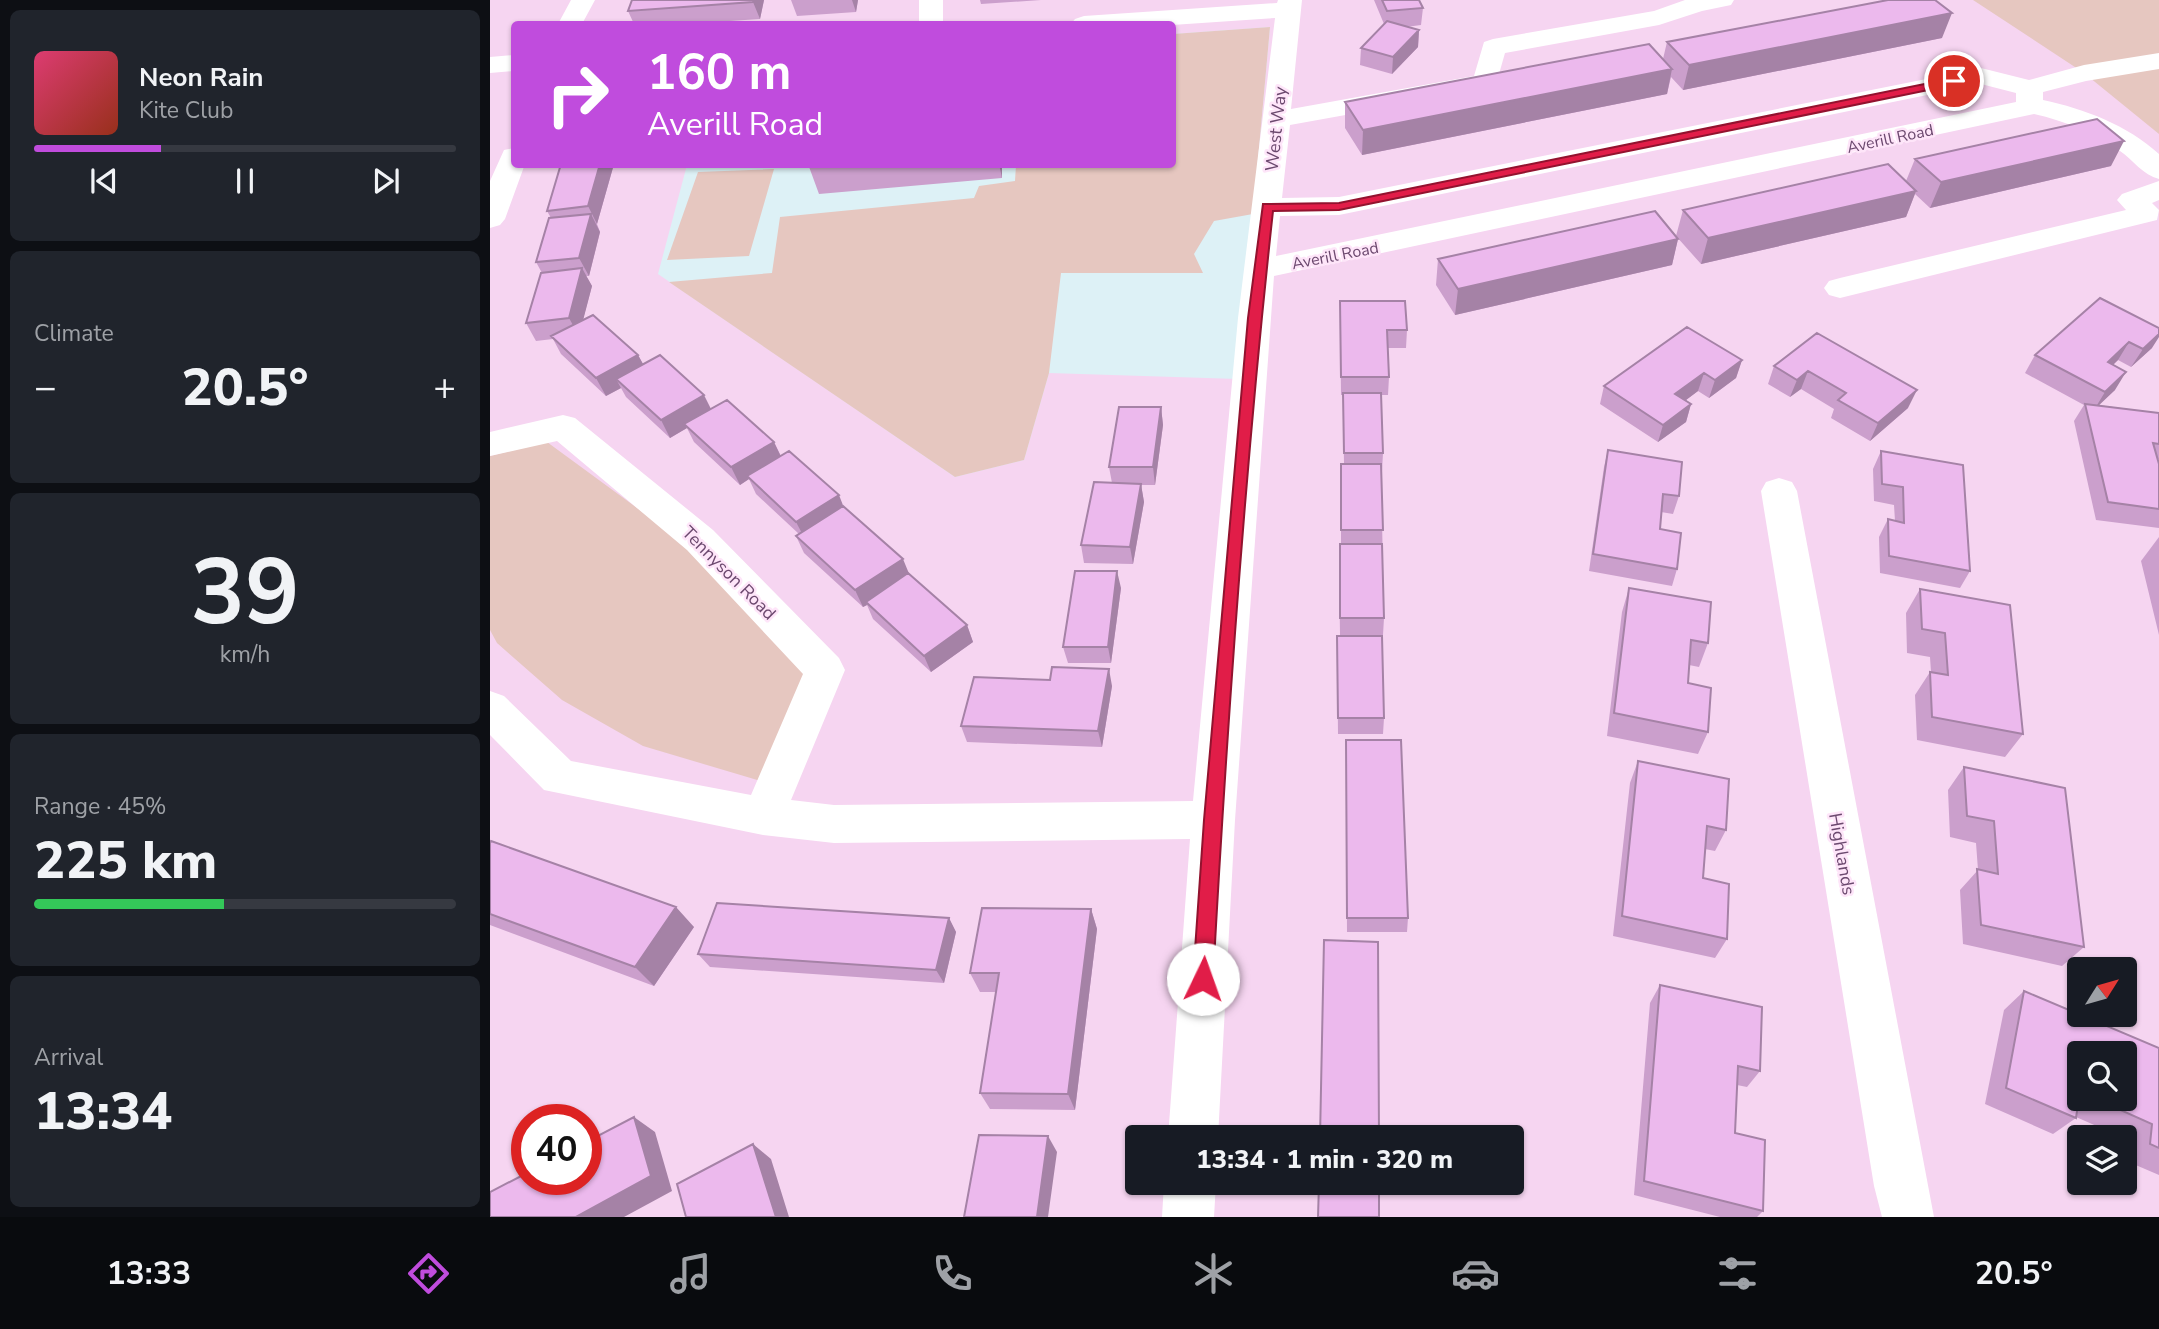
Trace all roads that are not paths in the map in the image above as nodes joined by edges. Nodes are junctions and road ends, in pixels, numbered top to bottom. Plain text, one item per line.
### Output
1 (583, 0) edge
2 (931, 0) edge
3 (1722, 0) edge
4 (1288, 5) edge
5 (572, 21) edge
6 (931, 21) edge
7 (1116, 21) edge
8 (2159, 61) edge
9 (511, 64) edge
10 (490, 65) edge
11 (2029, 96) junction
12 (1279, 119) junction
13 (511, 164) edge
14 (2159, 170) edge
15 (2159, 190) edge
16 (1267, 207) junction
17 (490, 219) edge
18 (1260, 269) junction
19 (1840, 288) dead end
20 (490, 444) edge
21 (1779, 491) dead end
22 (490, 708) edge
23 (763, 816) junction
24 (1213, 820) junction
25 (1194, 1125) edge
26 (1190, 1195) edge
27 (1188, 1217) edge
28 (1908, 1217) edge

1 - 5 street
2 - 6 street
3 - 12 street
4 - 7 street
4 - 12 street, West Way
8 - 11 street, Averill Road
9 - 10 street
11 - 14 street
11 - 16 street
11 - 18 street, Averill Road
12 - 16 street, West Way
13 - 17 street
15 - 19 street
16 - 18 street, West Way
18 - 24 street, West Way
20 - 23 street, Tennyson Road
21 - 28 street, Highlands
22 - 23 street
23 - 24 street
24 - 25 street, West Way
26 - 27 street

